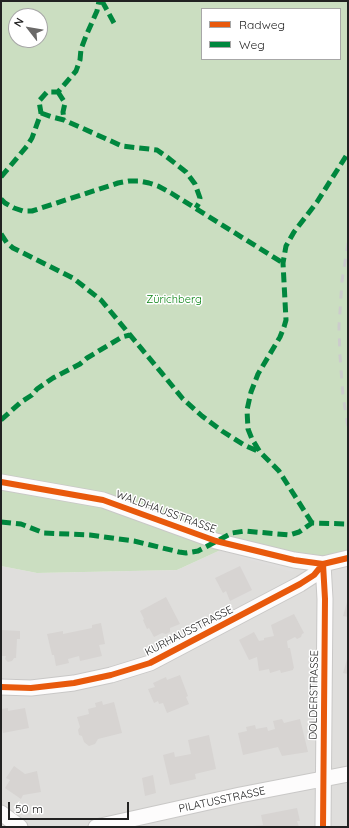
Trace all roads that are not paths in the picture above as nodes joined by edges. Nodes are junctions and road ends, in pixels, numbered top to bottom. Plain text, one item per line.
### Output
1 (1, 482) edge
2 (348, 558) edge
3 (323, 564) junction
4 (305, 581) junction
5 (324, 590) junction
6 (1, 687) edge
7 (348, 774) edge
8 (323, 779) junction
9 (1, 813) edge
10 (20, 827) edge
11 (96, 827) edge
12 (323, 827) edge

1 - 3 street, WALDHAUSSTRASSE
2 - 3 street
3 - 4 street, KURHAUSSTRASSE
3 - 5 street, DOLDERSTRASSE
4 - 5 street
4 - 6 street, KURHAUSSTRASSE
5 - 8 street, DOLDERSTRASSE
7 - 8 street, PILATUSSTRASSE
8 - 11 street, PILATUSSTRASSE
8 - 12 street, DOLDERSTRASSE
9 - 10 street

